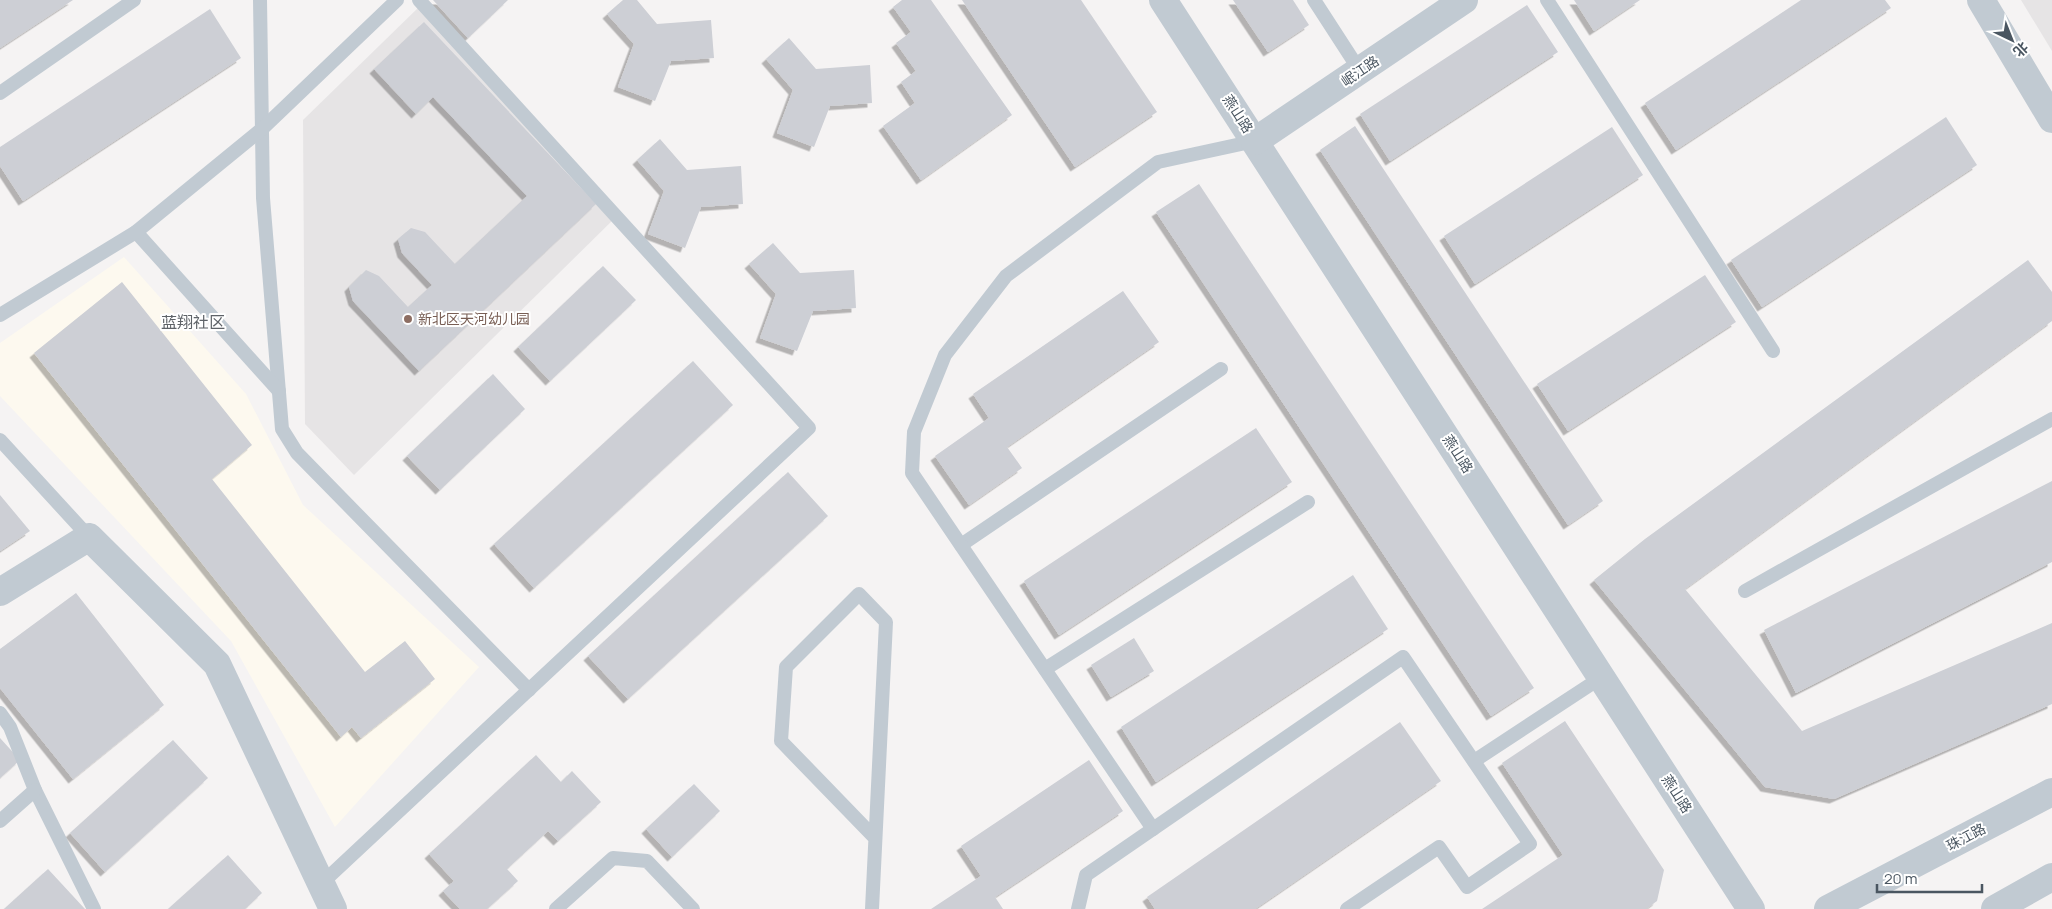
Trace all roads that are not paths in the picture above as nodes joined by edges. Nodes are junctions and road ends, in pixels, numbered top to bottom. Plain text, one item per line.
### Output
1 (134, 0) edge
2 (260, 0) edge
3 (397, 0) edge
4 (419, 0) edge
5 (1163, 0) edge
6 (1314, 0) edge
7 (1464, 0) edge
8 (1547, 0) edge
9 (1981, 0) edge
10 (1360, 71) junction
11 (0, 93) edge
12 (2052, 119) edge
13 (262, 129) junction
14 (1255, 141) junction
15 (136, 232) junction
16 (0, 315) edge
17 (1773, 351) dead end
18 (1221, 369) dead end
19 (279, 390) junction
20 (2052, 419) edge
21 (0, 440) edge
22 (1308, 502) dead end
23 (89, 537) junction
24 (961, 545) junction
25 (1745, 591) dead end
26 (0, 592) edge
27 (1044, 669) junction
28 (1602, 677) junction
29 (529, 690) junction
30 (0, 713) edge
31 (1474, 761) junction
32 (35, 790) junction
33 (2052, 792) edge
34 (0, 821) edge
35 (1153, 829) junction
36 (875, 838) junction
37 (2052, 877) edge
38 (321, 884) junction
39 (94, 909) edge
40 (333, 909) edge
41 (556, 909) edge
42 (693, 909) edge
43 (872, 909) edge
44 (1078, 909) edge
45 (1347, 909) edge
46 (1752, 909) edge
47 (1828, 909) edge
48 (1995, 909) edge

1 - 11 lane
2 - 13 lane
3 - 13 lane
4 - 29 lane
5 - 14 street, 燕山路
6 - 10 lane
7 - 10 street, 岷江路
8 - 17 lane
9 - 12 street
10 - 14 street, 岷江路
13 - 15 lane
13 - 19 lane
14 - 24 lane
14 - 28 street, 燕山路
15 - 16 lane
15 - 19 lane
18 - 24 lane
19 - 29 lane
20 - 25 lane
21 - 23 lane
22 - 27 lane
23 - 26 street
23 - 38 street
24 - 27 lane
27 - 35 lane
28 - 31 lane
28 - 46 street, 燕山路
29 - 38 lane
30 - 32 lane
31 - 35 lane
31 - 45 lane
32 - 34 lane
32 - 39 lane
33 - 47 street, 珠江路
35 - 44 lane
36 - 36 lane
36 - 43 lane
37 - 48 street
38 - 40 street
41 - 42 lane

